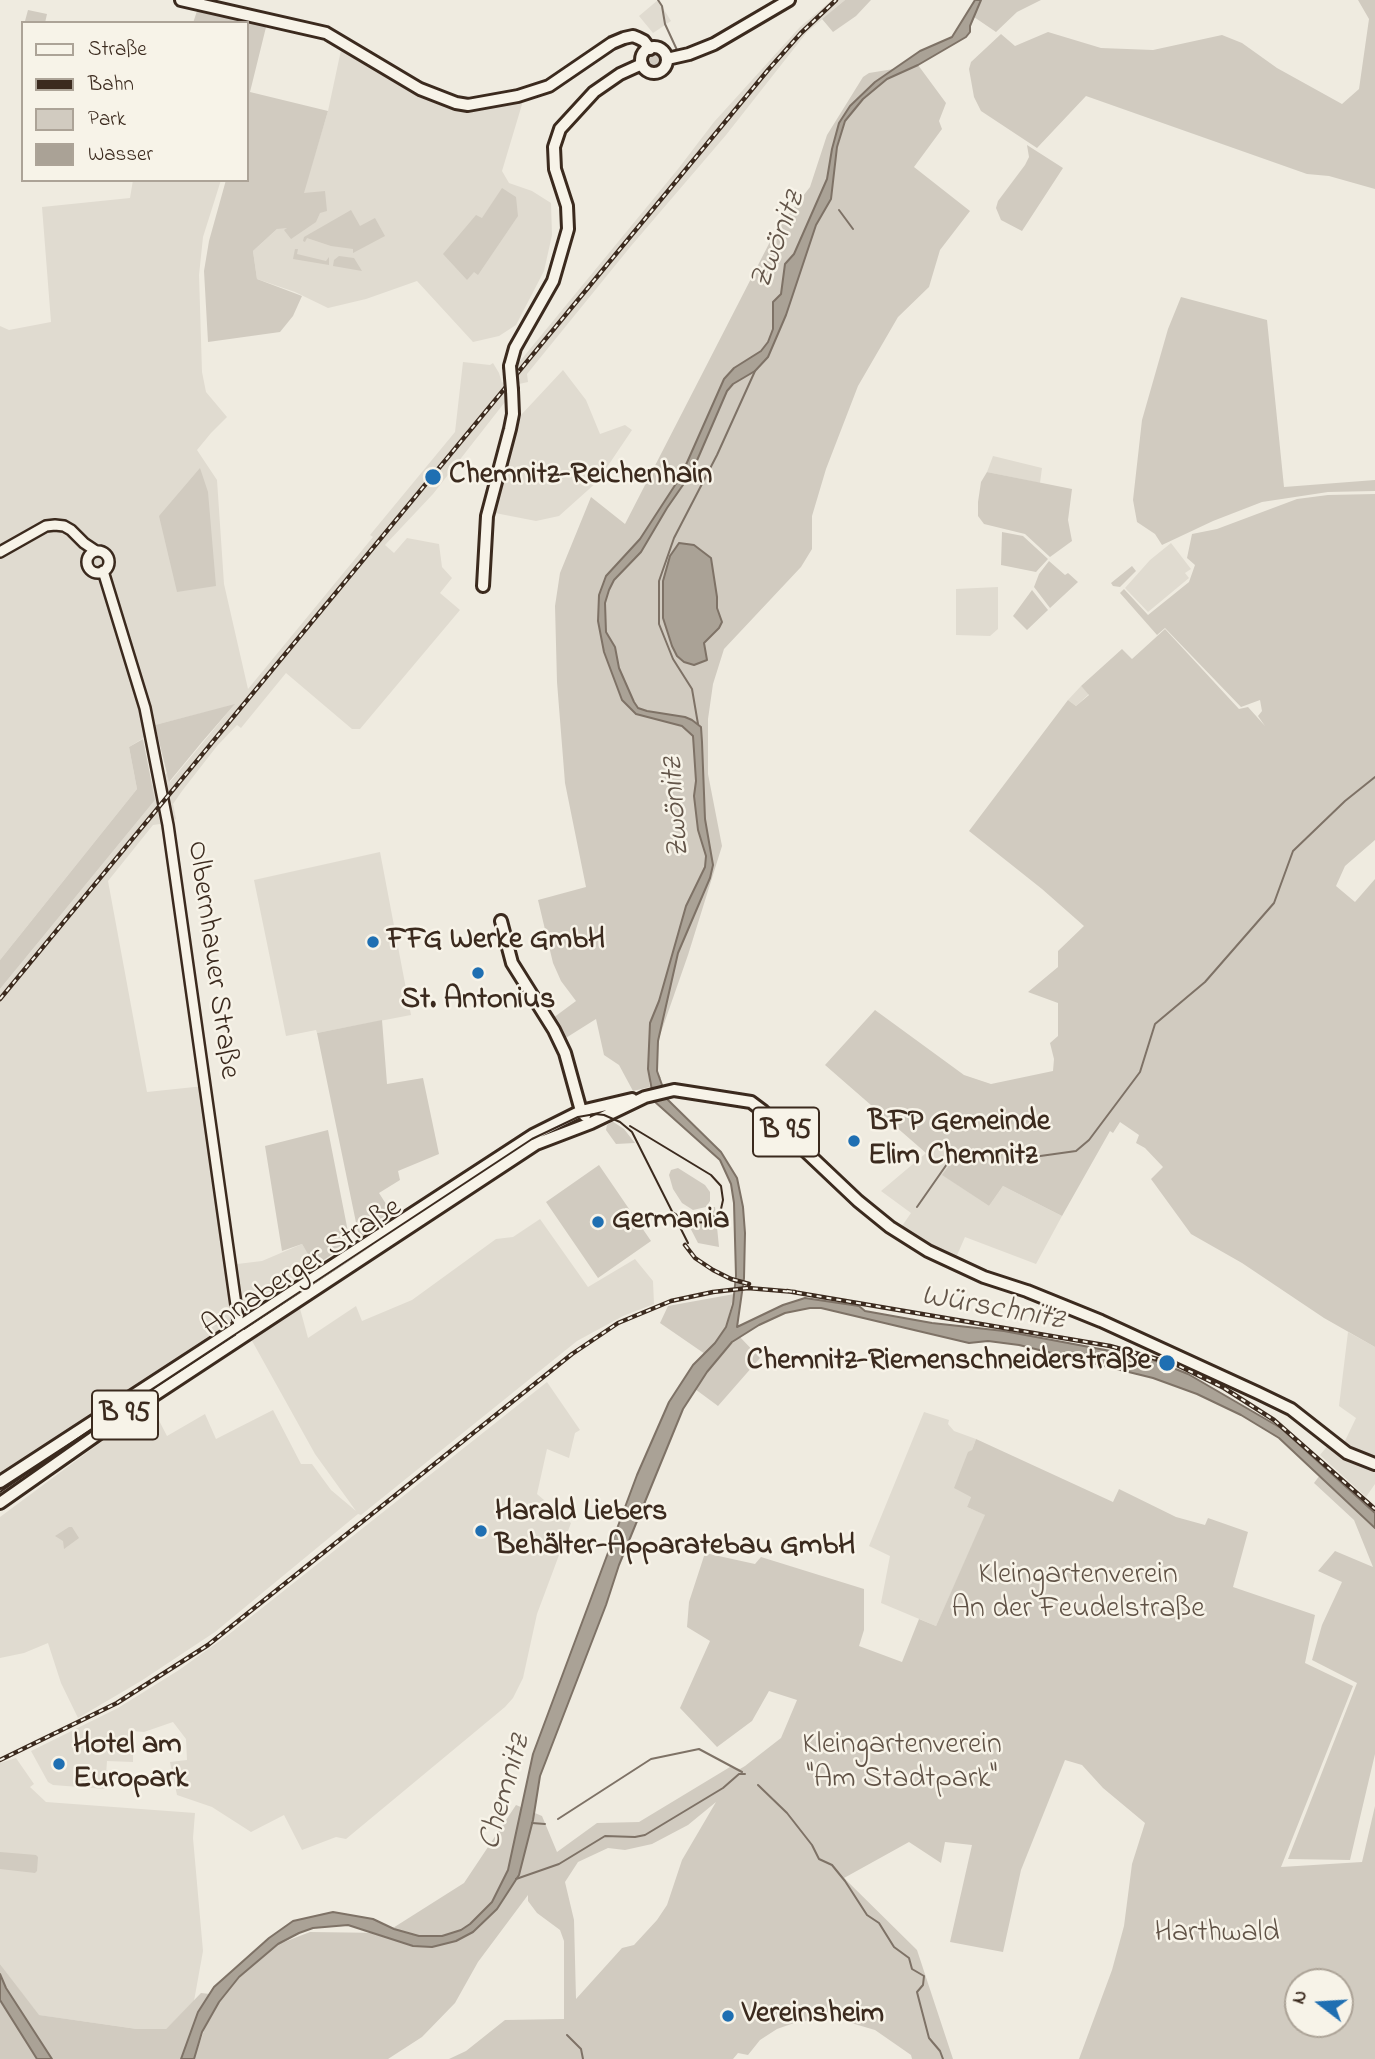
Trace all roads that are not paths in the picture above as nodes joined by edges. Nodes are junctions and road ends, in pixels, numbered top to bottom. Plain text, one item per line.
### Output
1 (181, 0) edge
2 (789, 0) edge
3 (650, 49) junction
4 (667, 59) junction
5 (642, 64) junction
6 (0, 551) edge
7 (93, 553) junction
8 (100, 572) junction
9 (483, 586) dead end
10 (501, 921) dead end
11 (648, 1096) junction
12 (581, 1111) junction
13 (591, 1124) junction
14 (240, 1332) junction
15 (1375, 1464) edge
16 (0, 1482) edge
17 (0, 1503) edge

1 - 3 main road
2 - 4 main road
3 - 4 main road
3 - 5 main road
4 - 5 main road
5 - 9 main road, bridge
6 - 7 street
7 - 8 street
7 - 8 street
8 - 14 street, Olbernhauer Straße
10 - 12 main road
11 - 12 main road, Annaberger Straße / B 95
11 - 13 main road, Annaberger Straße / B 95
11 - 15 main road, Annaberger Straße / B 95
12 - 13 main road
12 - 14 main road, Annaberger Straße / B 95
13 - 14 main road, Annaberger Straße / B 95
14 - 16 main road, Annaberger Straße / B 95
14 - 17 main road, Annaberger Straße / B 95

